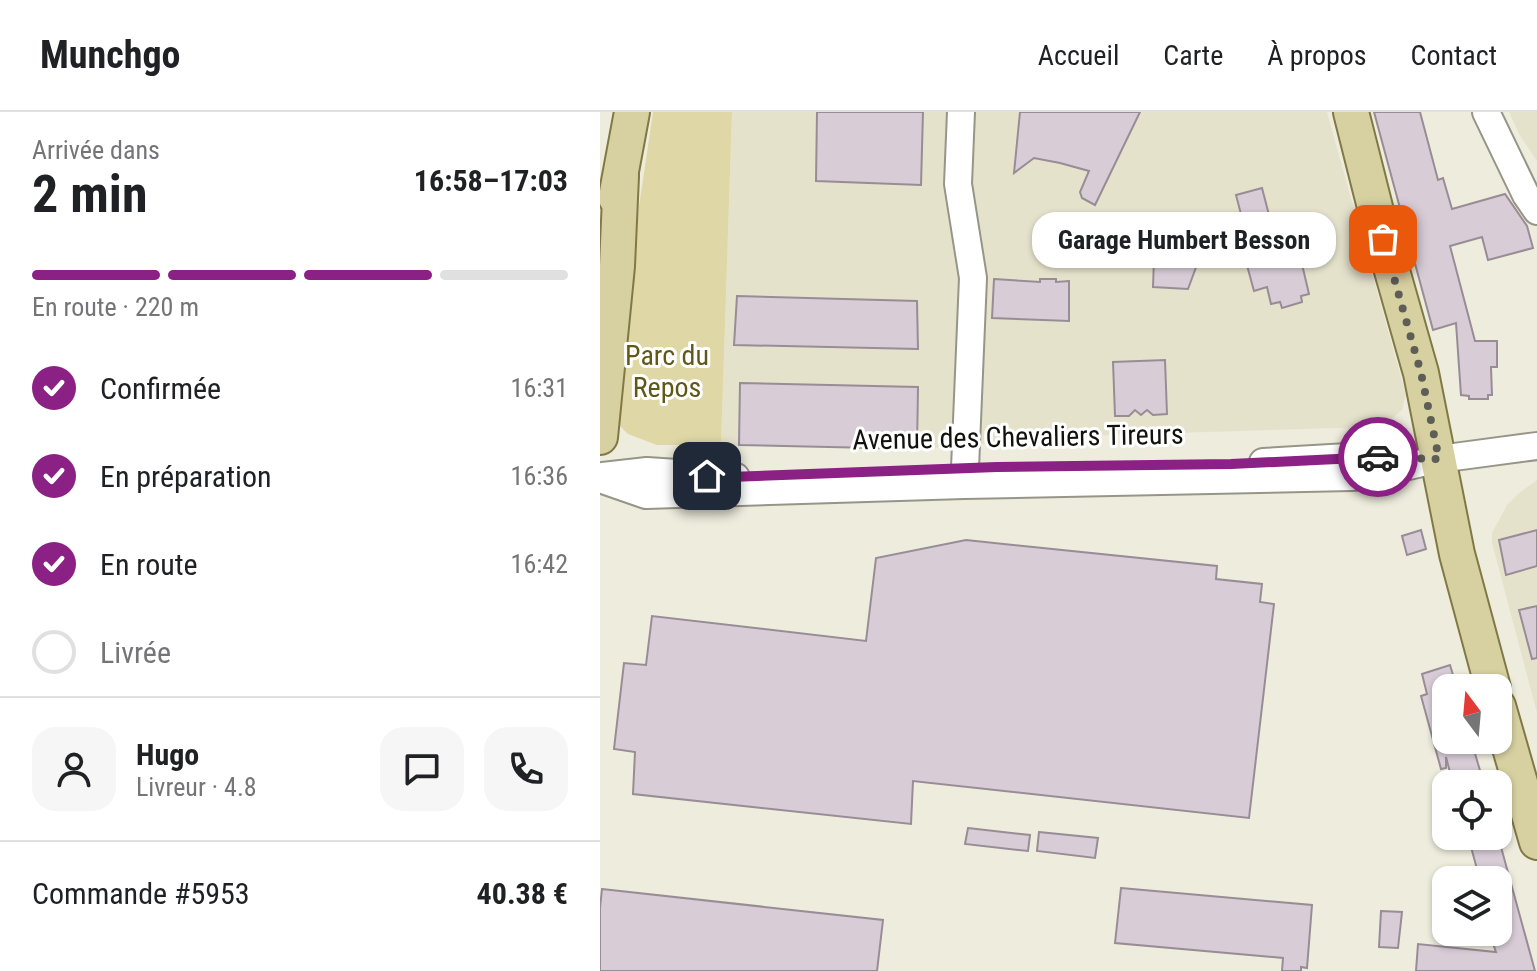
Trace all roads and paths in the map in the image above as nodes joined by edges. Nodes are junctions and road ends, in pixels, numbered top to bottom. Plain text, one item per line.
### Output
1 (632, 112) edge
2 (961, 112) edge
3 (1351, 112) edge
4 (1486, 112) edge
5 (621, 176) junction
6 (1537, 211) edge
7 (600, 260) edge
8 (600, 437) edge
9 (1537, 446) edge
10 (1439, 459) junction
11 (965, 468) junction
12 (600, 478) edge
13 (1489, 674) edge
14 (1512, 754) edge
15 (1537, 842) edge

1 - 5 main road
2 - 11 street
3 - 10 main road
4 - 6 street
5 - 7 main road
5 - 8 main road
9 - 10 street, Avenue des Chevaliers Tireurs
10 - 11 street, Avenue des Chevaliers Tireurs
10 - 12 street, Avenue des Chevaliers Tireurs
10 - 13 main road
11 - 12 street, Avenue des Chevaliers Tireurs
14 - 15 main road

